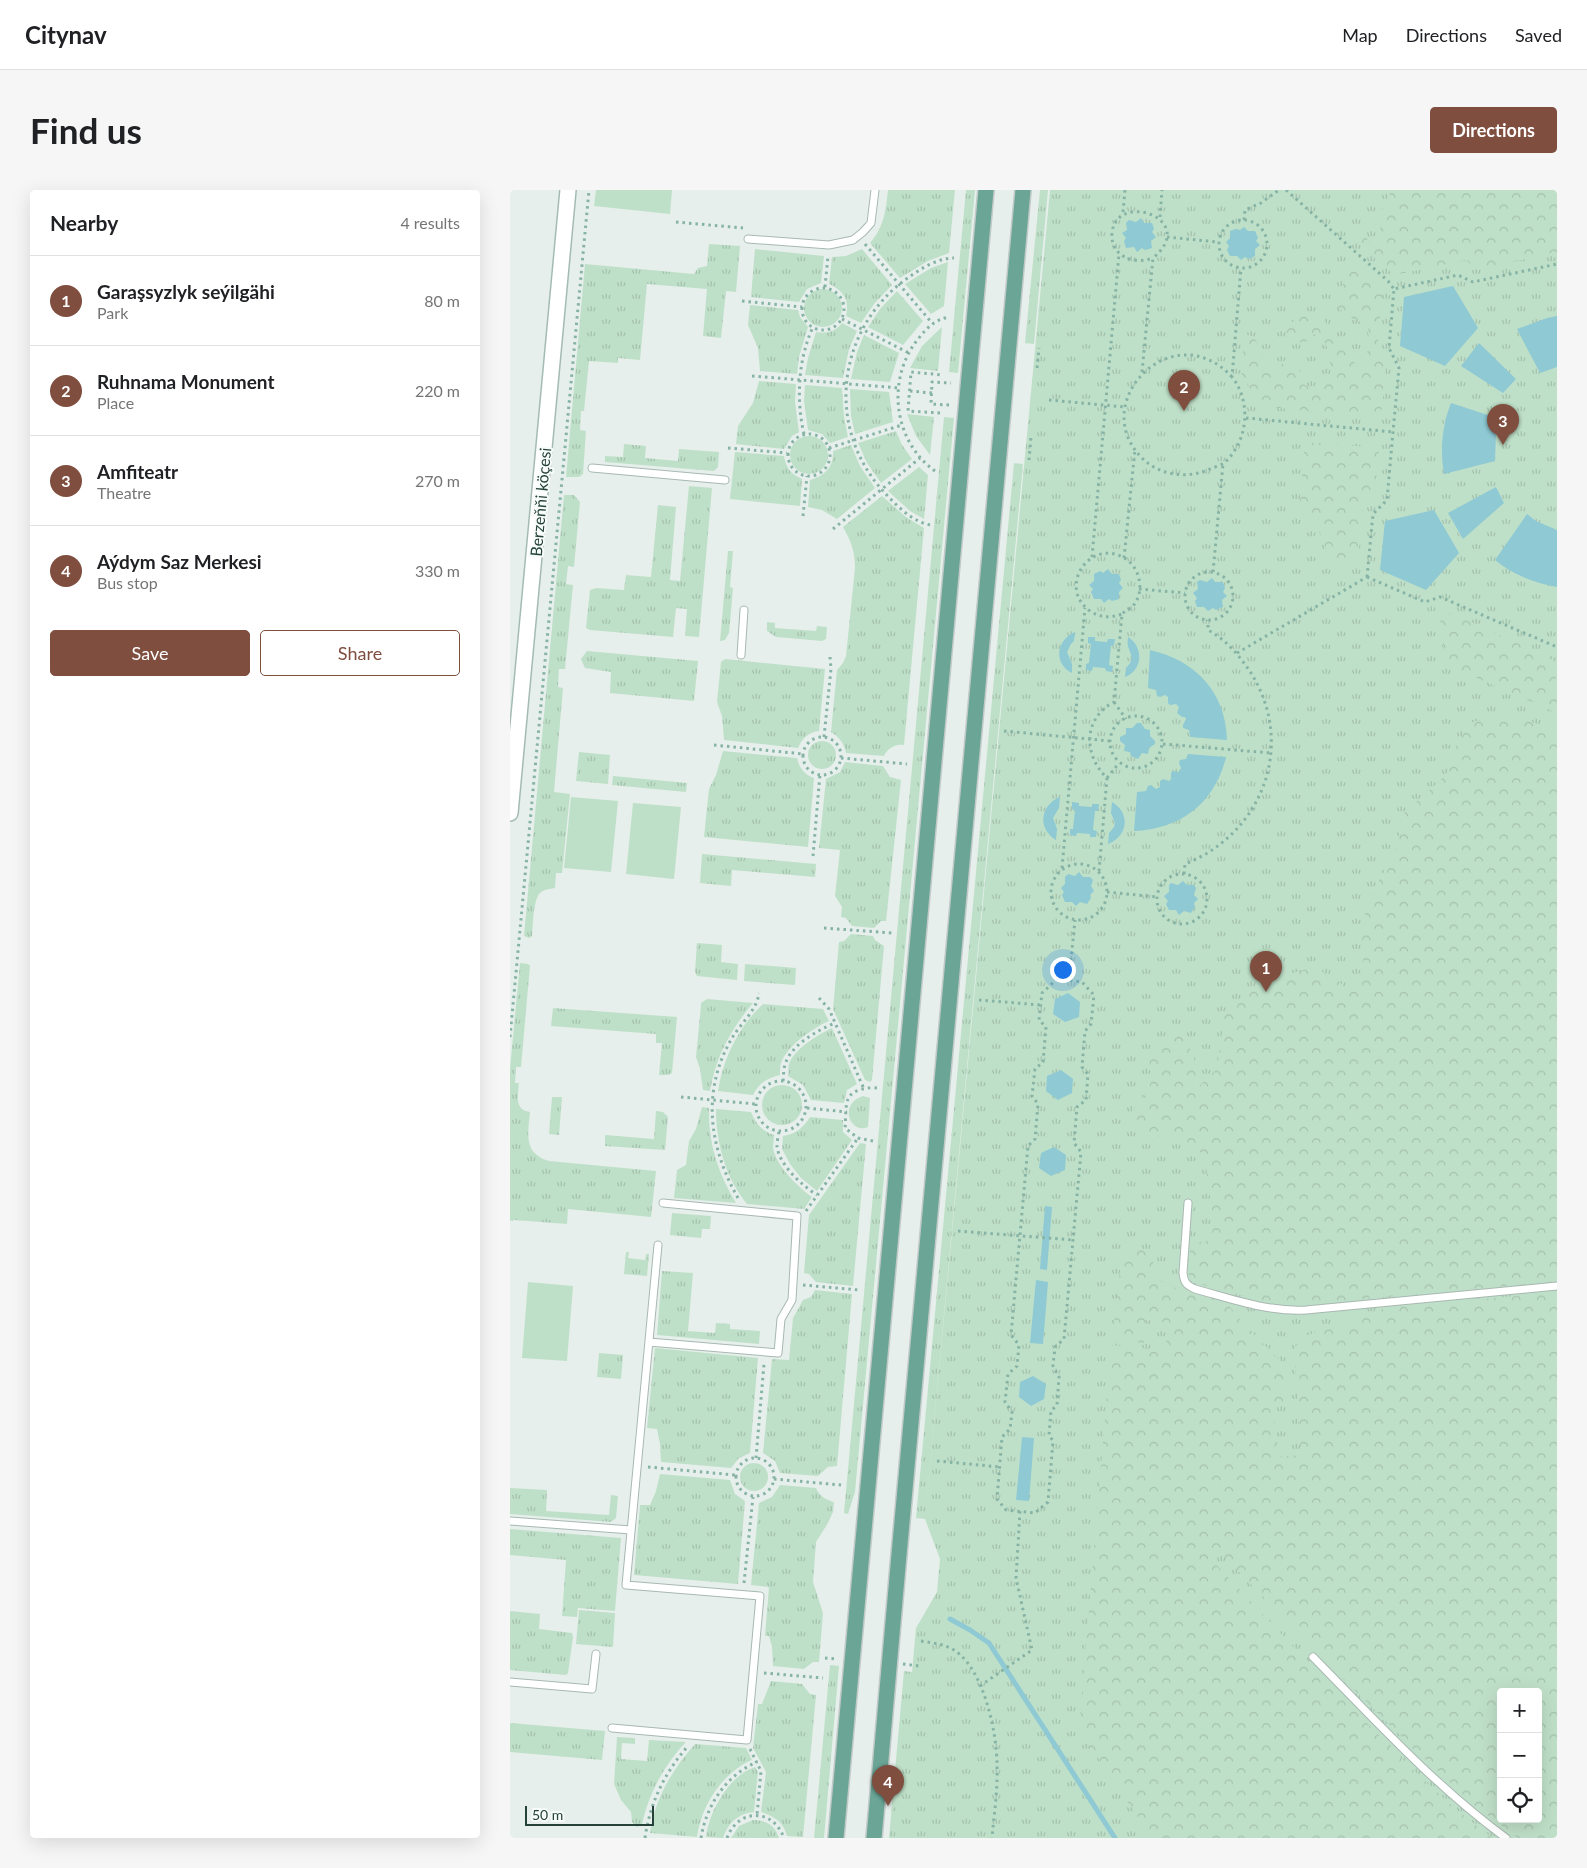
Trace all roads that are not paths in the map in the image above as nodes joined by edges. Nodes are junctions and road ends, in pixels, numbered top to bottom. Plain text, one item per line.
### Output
1 (568, 190) edge
2 (875, 190) edge
3 (986, 190) edge
4 (1023, 190) edge
5 (748, 238) dead end
6 (592, 468) dead end
7 (725, 480) dead end
8 (744, 610) dead end
9 (741, 654) dead end
10 (510, 813) edge
11 (663, 1203) dead end
12 (1188, 1203) dead end
13 (658, 1245) dead end
14 (1557, 1286) edge
15 (649, 1342) junction
16 (510, 1522) edge
17 (631, 1530) junction
18 (596, 1654) dead end
19 (1313, 1657) dead end
20 (510, 1682) edge
21 (612, 1728) dead end
22 (836, 1838) edge
23 (874, 1838) edge
24 (1506, 1838) edge

1 - 10 street, Berzeňňi köçesi
2 - 5 lane
3 - 22 main road
4 - 23 main road
6 - 7 lane
8 - 9 lane
11 - 15 lane
12 - 14 lane
13 - 15 lane
15 - 17 lane
16 - 17 lane
17 - 21 lane
18 - 20 lane
19 - 24 lane

